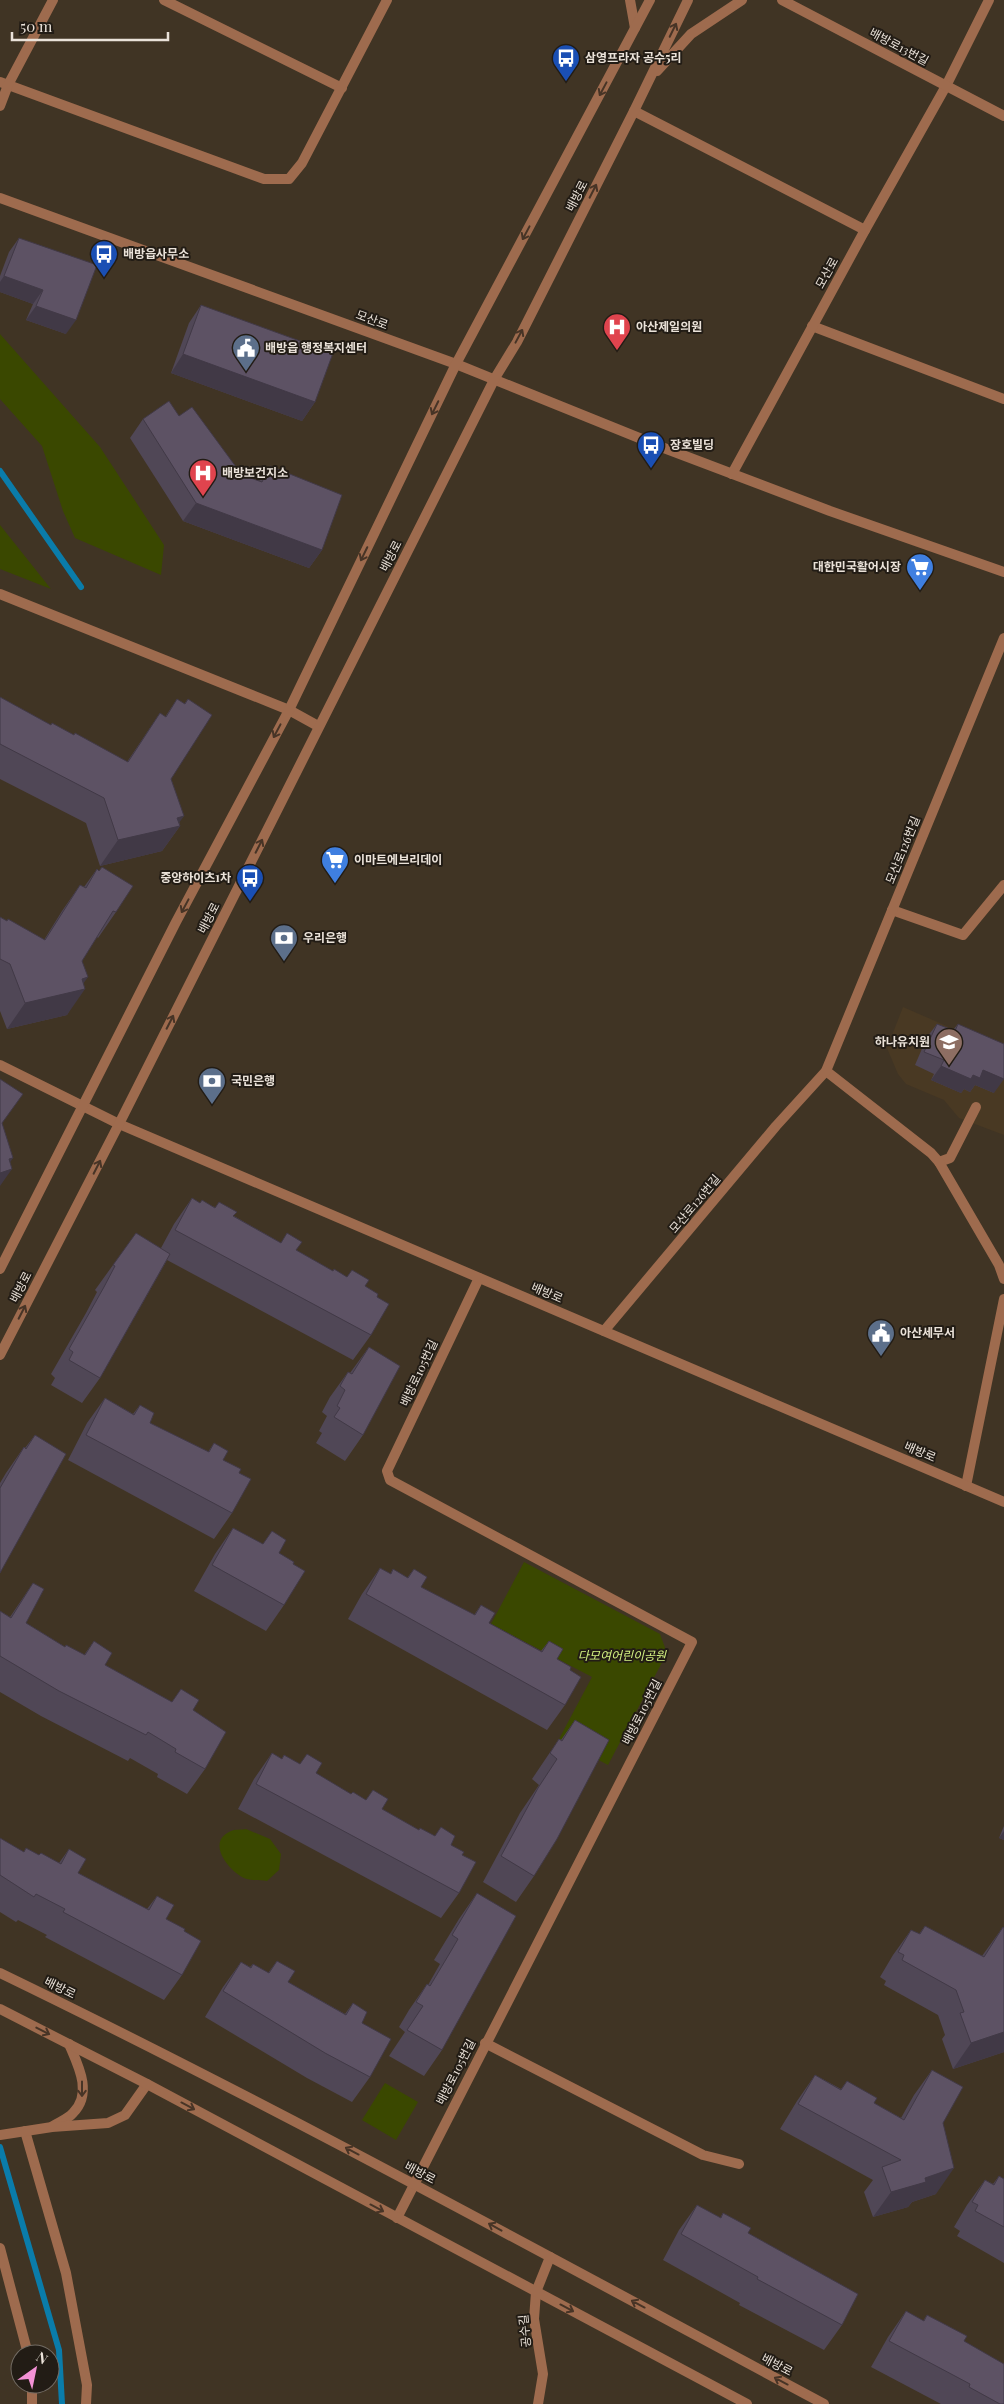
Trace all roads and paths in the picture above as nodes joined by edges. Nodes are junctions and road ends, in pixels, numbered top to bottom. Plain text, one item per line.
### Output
1 (53, 0) edge
2 (164, 0) edge
3 (388, 0) edge
4 (630, 0) edge
5 (650, 0) edge
6 (688, 0) edge
7 (742, 0) edge
8 (782, 0) edge
9 (990, 0) edge
10 (635, 28) junction
11 (650, 79) junction
12 (4, 84) edge
13 (946, 86) junction
14 (342, 88) junction
15 (0, 106) edge
16 (634, 111) junction
17 (1004, 116) edge
18 (0, 198) edge
19 (865, 230) junction
20 (812, 326) junction
21 (456, 364) junction
22 (495, 378) junction
23 (1004, 398) edge
24 (732, 474) junction
25 (1004, 572) edge
26 (0, 594) edge
27 (1004, 638) edge
28 (289, 710) junction
29 (318, 726) junction
30 (1004, 885) edge
31 (892, 910) junction
32 (0, 1065) edge
33 (826, 1071) junction
34 (82, 1106) junction
35 (976, 1107) dead end
36 (119, 1124) junction
37 (939, 1162) junction
38 (0, 1269) edge
39 (478, 1278) junction
40 (1004, 1279) edge
41 (1004, 1299) edge
42 (604, 1331) junction
43 (0, 1355) edge
44 (966, 1486) junction
45 (1004, 1502) edge
46 (0, 1972) edge
47 (0, 2009) edge
48 (485, 2043) junction
49 (69, 2044) junction
50 (147, 2084) junction
51 (52, 2127) junction
52 (22, 2132) junction
53 (0, 2135) edge
54 (739, 2164) dead end
55 (413, 2183) junction
56 (396, 2218) junction
57 (0, 2248) edge
58 (550, 2257) junction
59 (536, 2292) junction
60 (25, 2344) edge
61 (86, 2404) edge
62 (538, 2404) edge
63 (747, 2404) edge
64 (824, 2404) edge

1 - 12 street
2 - 14 street
3 - 14 street
4 - 10 street
5 - 10 street, 배방로
11 -> 6 street, 배방로
7 - 11 street
8 - 13 street, 배방로13번길
9 - 13 street, 모산로
10 -> 21 street, 배방로
11 - 16 street, 배방로
12 - 14 street
12 - 15 street
13 - 17 street, 배방로13번길
13 - 19 street, 모산로
16 - 19 street
22 -> 16 street, 배방로
18 - 21 street, 모산로
19 - 20 street, 모산로
20 - 23 street
20 - 24 street, 모산로
21 - 22 street, 모산로
21 -> 28 street, 배방로
22 - 24 street, 모산로
22 - 29 street, 배방로
24 - 25 street, 모산로
26 - 28 street
27 - 31 street, 모산로126번길
28 - 29 street
28 -> 34 street, 배방로
36 -> 29 street, 배방로
30 - 31 street
31 - 33 street, 모산로126번길
32 - 34 street, 배방로
33 - 37 street
33 - 42 street, 모산로126번길
34 - 36 street, 배방로
34 - 38 street, 배방로
35 - 37 street
36 - 39 street, 배방로
43 -> 36 street, 배방로
37 - 40 street
39 - 42 street, 배방로
39 - 48 street, 배방로105번길
41 - 44 street
42 - 44 street, 배방로
44 - 45 street, 배방로
55 -> 46 street, 배방로
47 -> 49 street
48 - 54 street
48 - 55 street, 배방로105번길
49 - 50 street
49 -> 51 street
50 - 51 street
50 -> 56 street
51 - 52 street
52 - 53 street
52 - 61 street
55 - 56 street, 배방로105번길
58 -> 55 street, 배방로
56 - 59 street
57 - 60 street
58 - 59 street, 공수길
64 -> 58 street, 배방로
59 - 62 street, 공수길
59 -> 63 street

